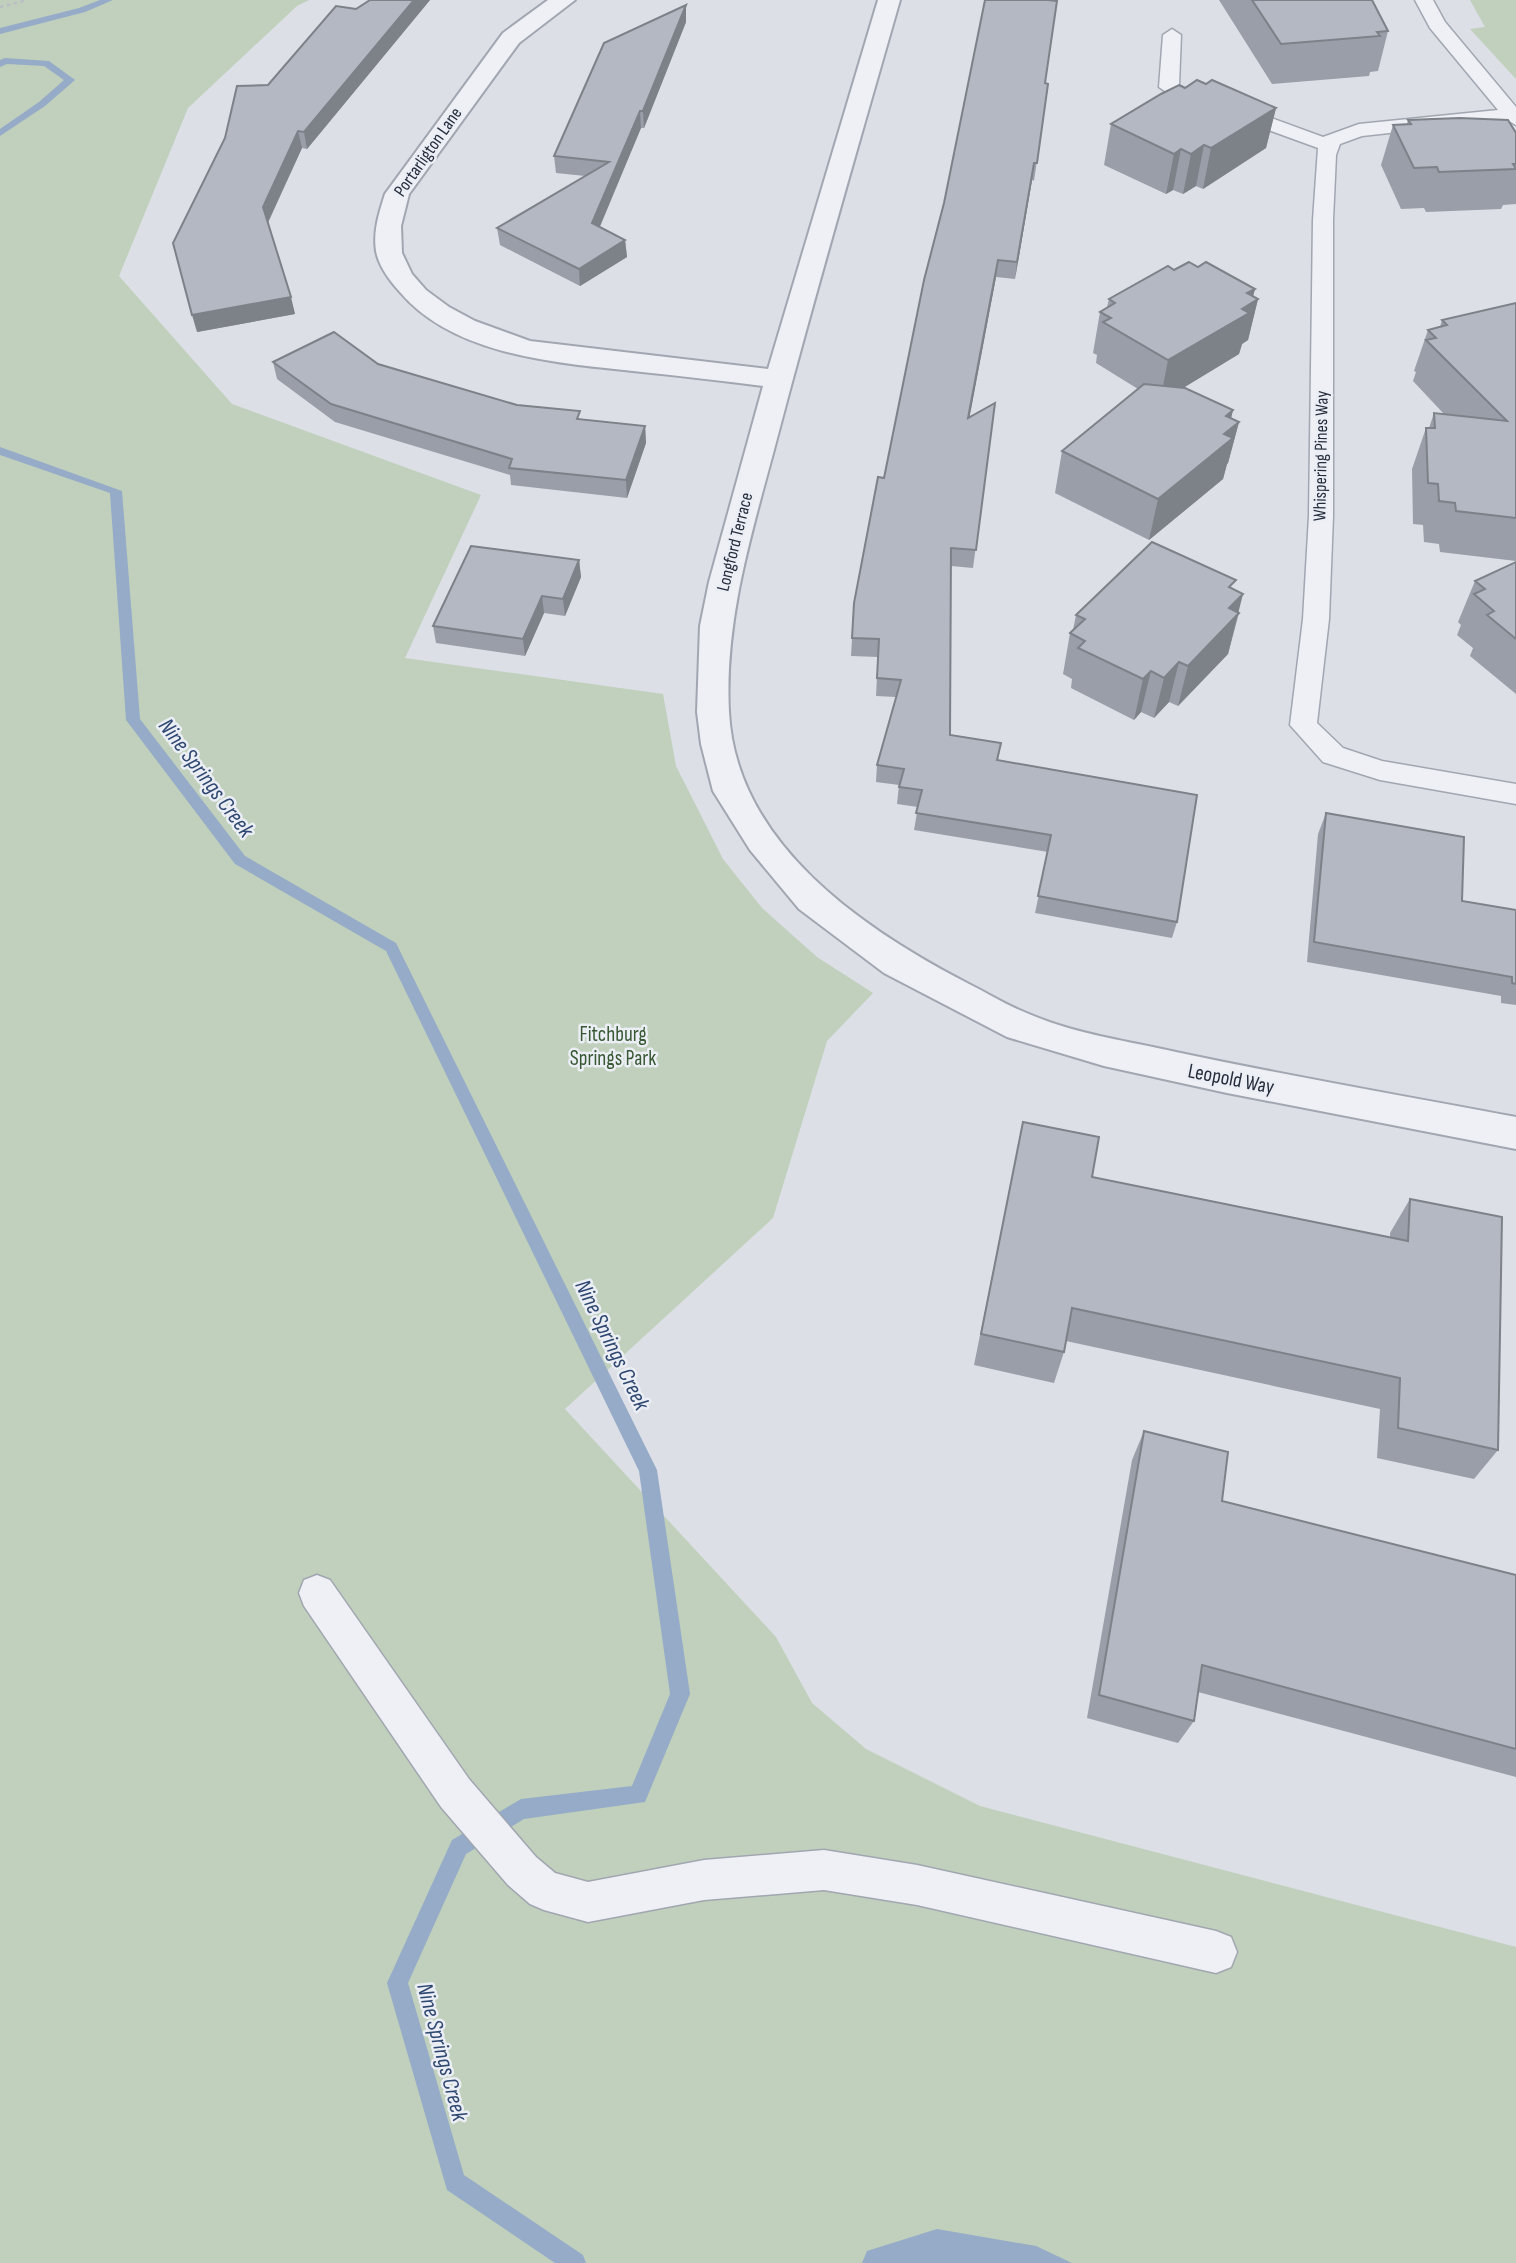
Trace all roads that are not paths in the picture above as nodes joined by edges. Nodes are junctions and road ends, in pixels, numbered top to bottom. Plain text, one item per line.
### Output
1 (564, 0) edge
2 (889, 0) edge
3 (1424, 0) edge
4 (1172, 35) dead end
5 (1513, 117) edge
6 (1330, 146) junction
7 (779, 379) junction
8 (1516, 794) edge
9 (956, 995) joint
10 (1516, 1133) edge
11 (317, 1593) dead end
12 (1216, 1952) dead end

1 - 7 street, Portarligton Lane
2 - 7 street, Longford Terrace
3 - 5 lane
4 - 6 lane
5 - 6 lane
6 - 8 lane, Whispering Pines Way
7 - 9 street, Longford Terrace
9 - 10 street, Leopold Way
11 - 12 lane

